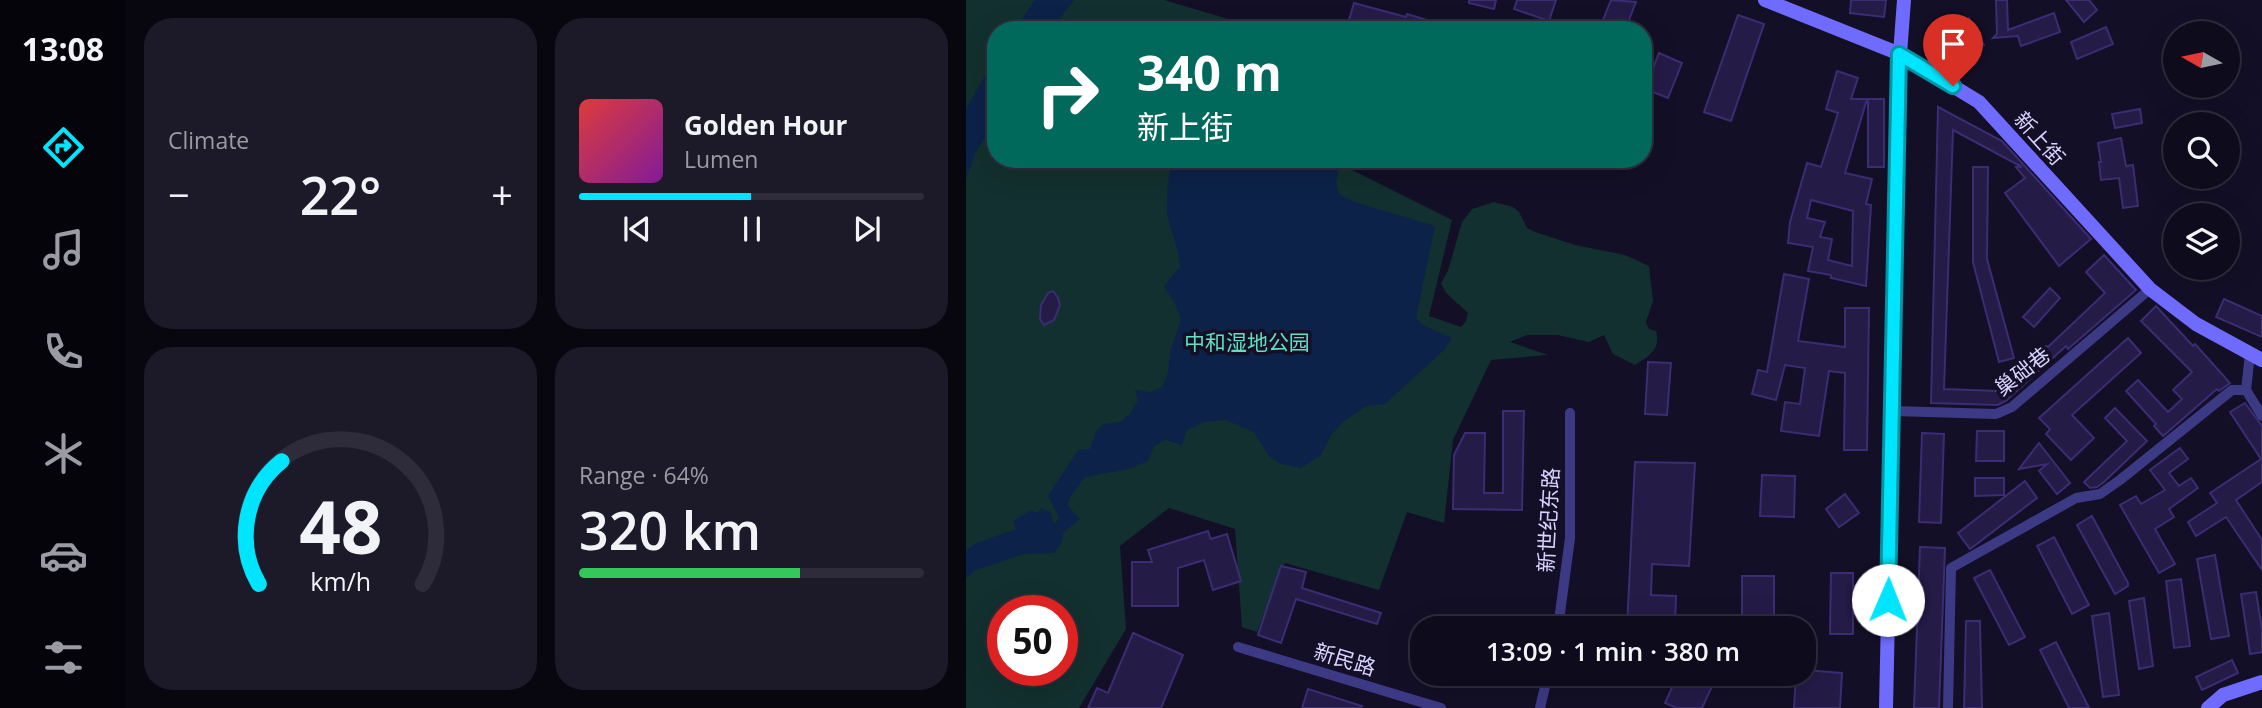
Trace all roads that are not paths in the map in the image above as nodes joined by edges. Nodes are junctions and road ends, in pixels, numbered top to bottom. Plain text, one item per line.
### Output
1 (1765, 0) edge
2 (1904, 0) edge
3 (1899, 54) junction
4 (2150, 289) junction
5 (2258, 357) edge
6 (2246, 390) junction
7 (1893, 411) junction
8 (1570, 413) dead end
9 (2262, 416) edge
10 (1560, 616) edge
11 (1238, 647) dead end
12 (2262, 682) edge
13 (1545, 686) edge
14 (1441, 708) edge
15 (1540, 708) edge
16 (1886, 708) edge
17 (1948, 708) edge
18 (2208, 708) edge

1 - 3 main road, 新上街
2 - 3 main road
3 - 4 main road, 新上街
3 - 7 main road
4 - 5 main road, 新上街
4 - 7 street, 巢础巷
5 - 6 street
6 - 9 street
6 - 17 street
7 - 16 main road
8 - 10 street, 新世纪东路
11 - 14 street, 新民路
12 - 18 main road
13 - 15 street

